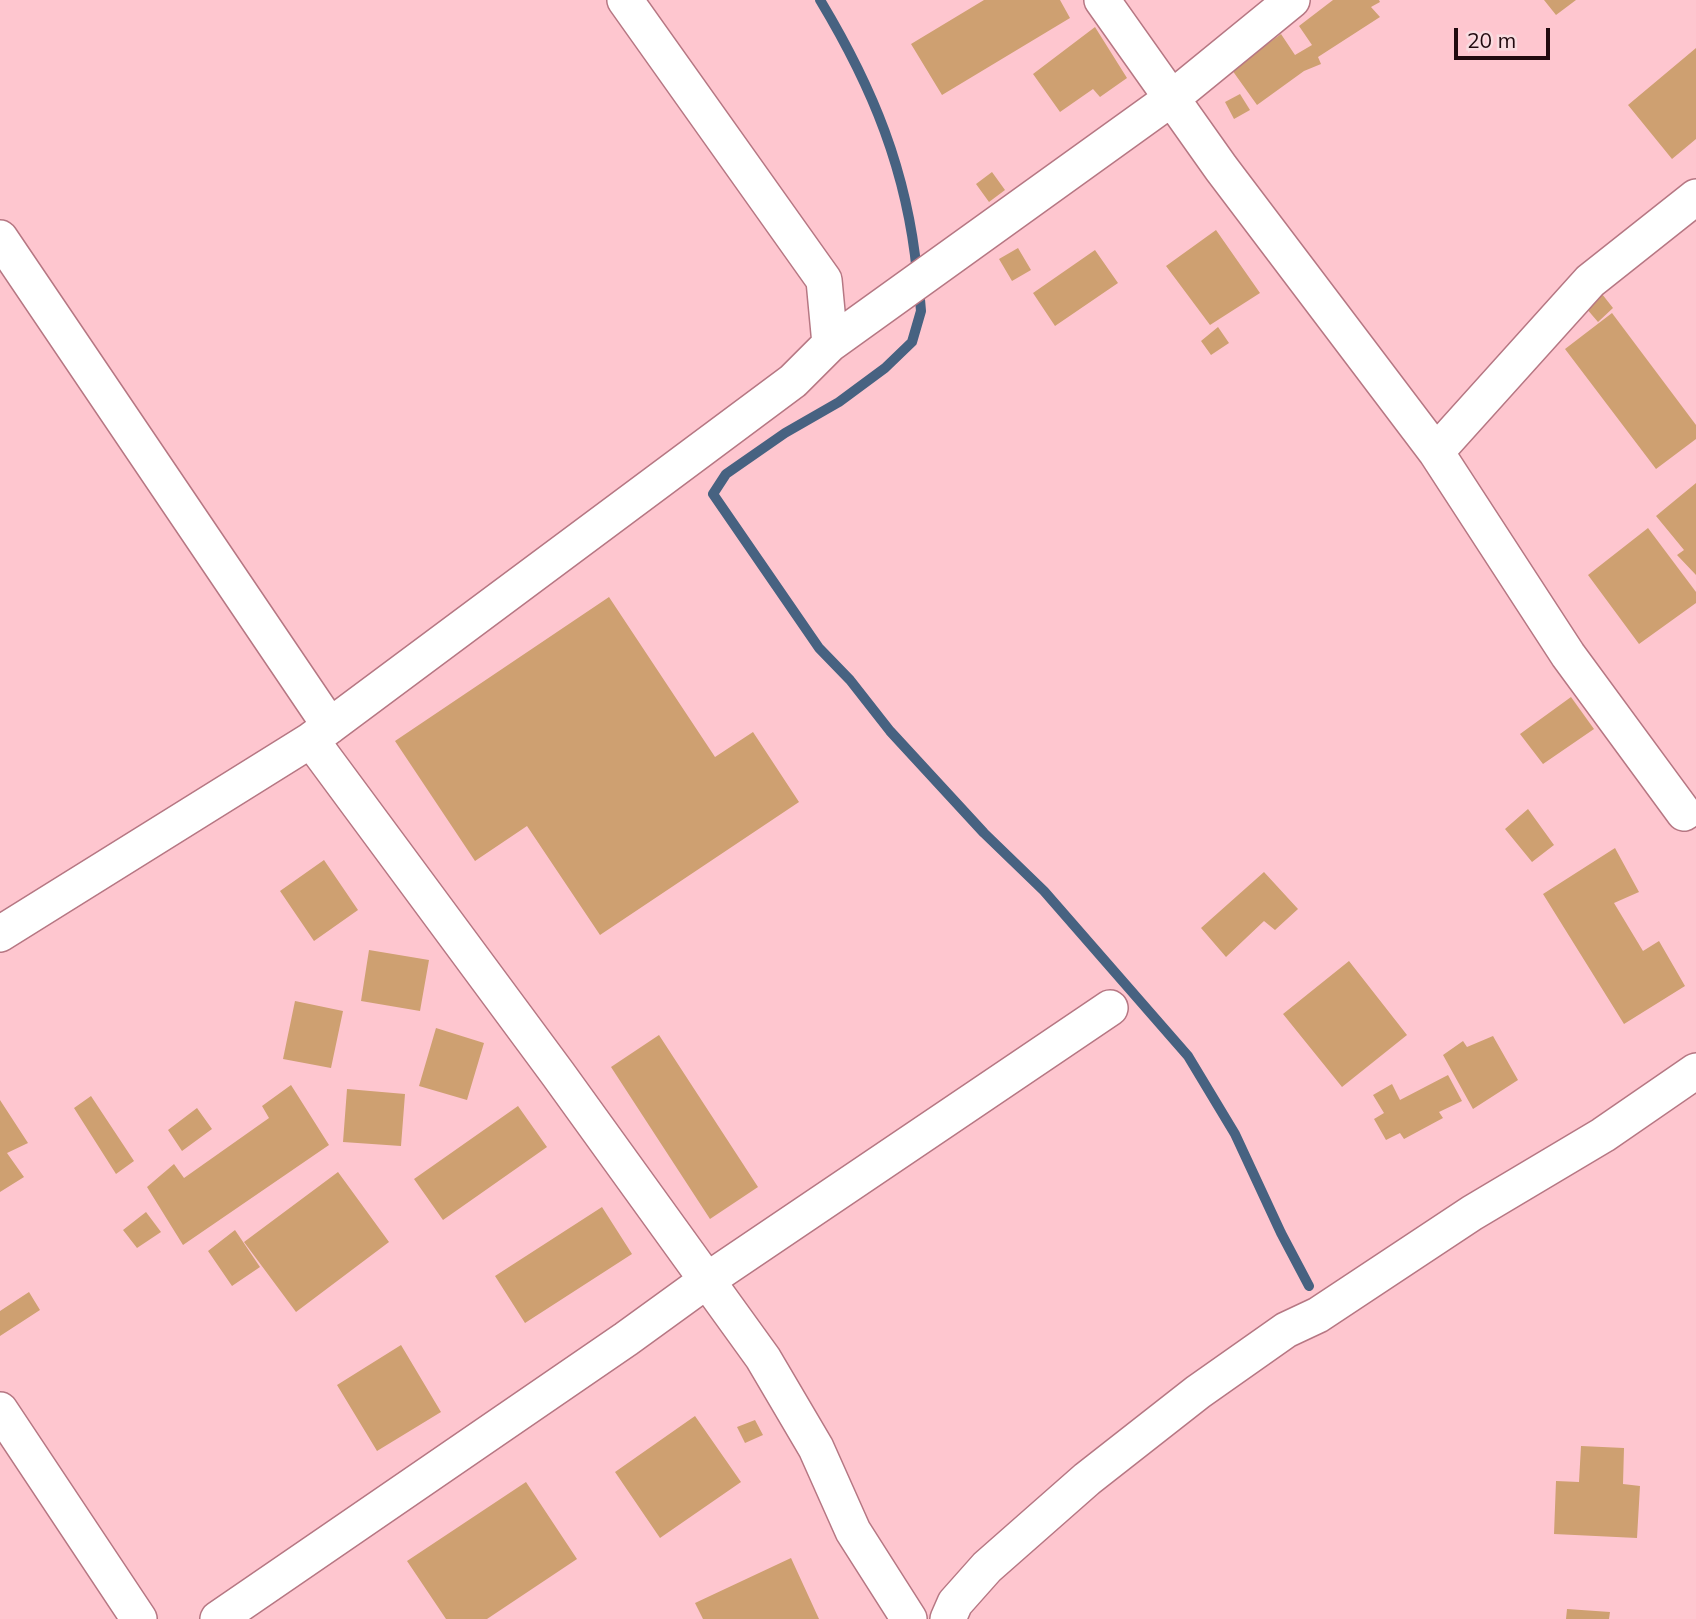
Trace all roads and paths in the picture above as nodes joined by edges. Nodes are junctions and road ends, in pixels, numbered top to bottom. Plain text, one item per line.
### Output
1 (625, 0) edge
2 (1102, 0) edge
3 (1292, 0) edge
4 (1171, 98) junction
5 (1696, 197) edge
6 (0, 238) edge
7 (830, 344) junction
8 (1436, 452) junction
9 (321, 733) junction
10 (1692, 815) edge
11 (0, 934) edge
12 (1110, 1008) dead end
13 (1696, 1070) edge
14 (706, 1281) junction
15 (0, 1410) edge
16 (139, 1619) edge
17 (218, 1619) edge
18 (909, 1619) edge
19 (947, 1619) edge

1 - 7 street
2 - 4 street
3 - 4 street
4 - 7 street
4 - 8 street
5 - 8 street
6 - 9 street
7 - 9 street
8 - 10 street
9 - 11 street
9 - 14 street
12 - 14 street
13 - 19 street
14 - 17 street
14 - 18 street
15 - 16 street

